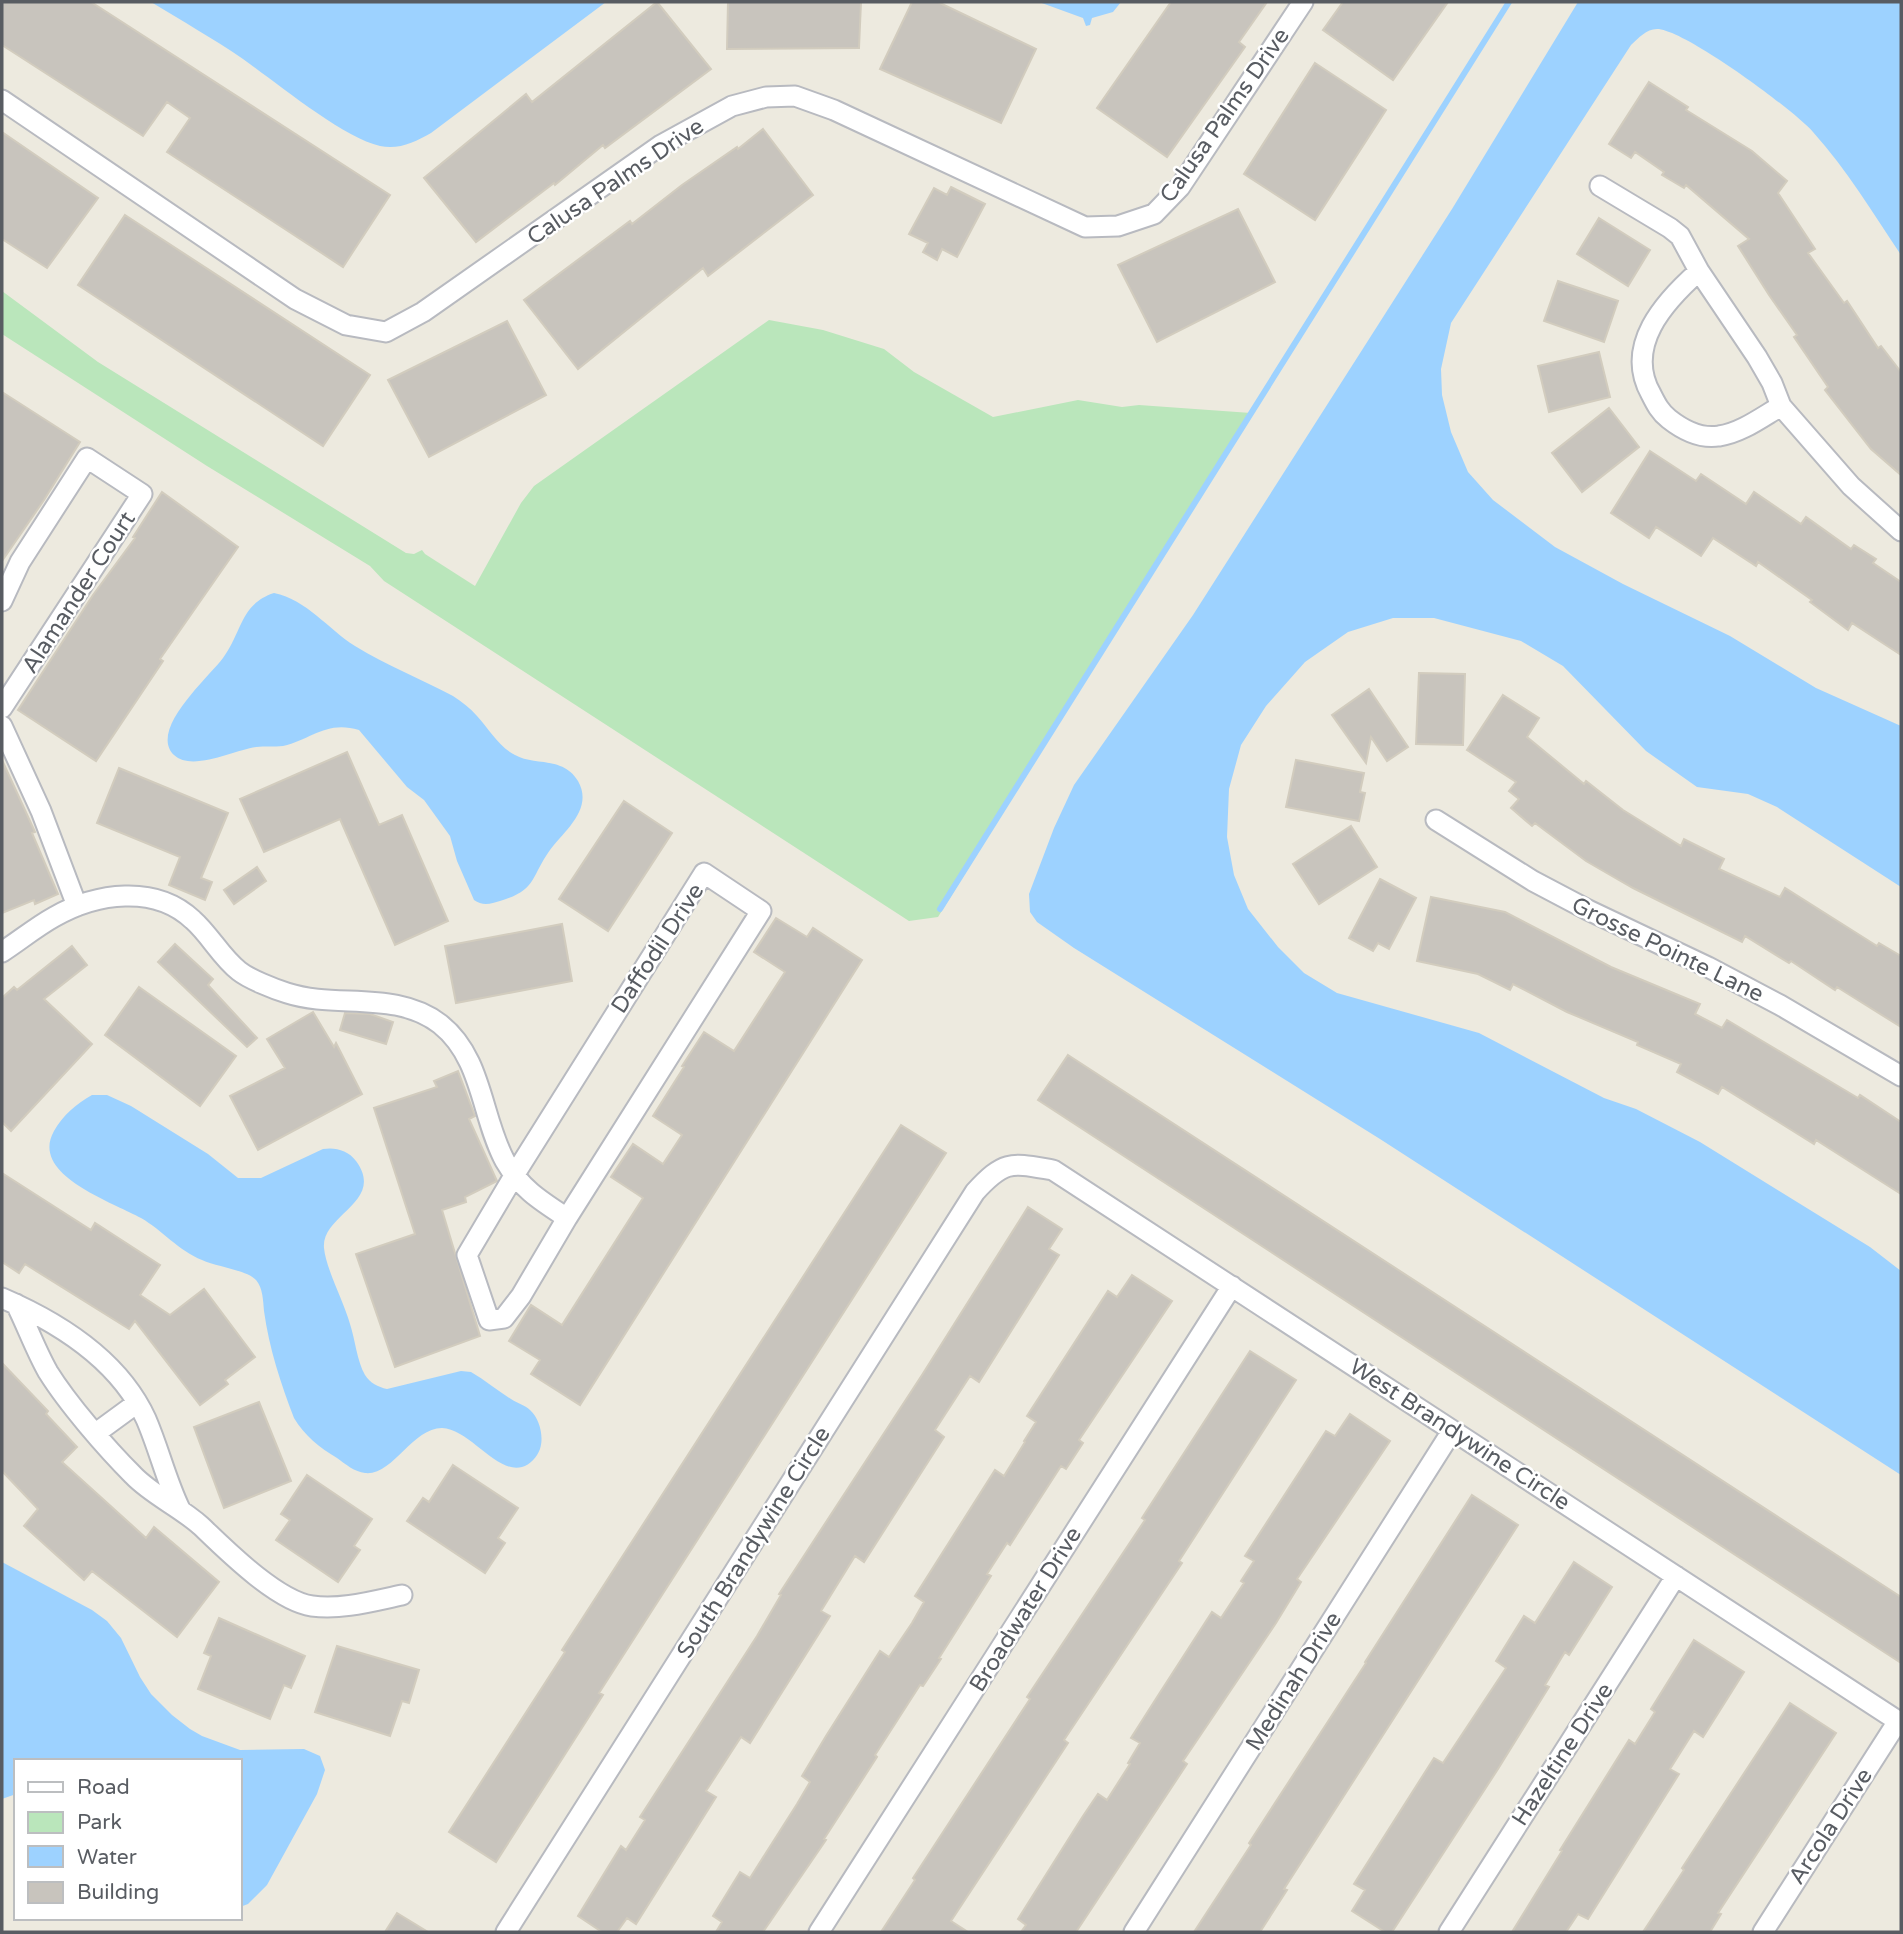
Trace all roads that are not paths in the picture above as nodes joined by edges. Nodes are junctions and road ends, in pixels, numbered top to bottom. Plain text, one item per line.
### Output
1 (1303, 2) edge
2 (2, 100) edge
3 (1600, 186) dead end
4 (1699, 271) junction
5 (1781, 406) junction
6 (1901, 531) edge
7 (2, 601) edge
8 (2, 708) edge
9 (2, 726) edge
10 (1436, 820) dead end
11 (78, 906) junction
12 (2, 953) edge
13 (1901, 1076) edge
14 (1012, 1163) joint
15 (514, 1174) junction
16 (567, 1217) junction
17 (1232, 1286) junction
18 (9, 1301) edge
19 (137, 1403) junction
20 (1452, 1431) junction
21 (96, 1433) junction
22 (180, 1510) junction
23 (1676, 1576) junction
24 (402, 1595) dead end
25 (1899, 1722) edge
26 (514, 1929) edge
27 (819, 1932) edge
28 (1134, 1932) edge
29 (1449, 1932) edge
30 (1763, 1932) edge

1 - 2 street, Calusa Palms Drive
3 - 4 street
4 - 5 street
4 - 5 street
5 - 6 street
7 - 8 street, Alamander Court
9 - 11 street
10 - 13 street, Grosse Pointe Lane
11 - 12 street
11 - 15 street
14 - 17 street, West Brandywine Circle
14 - 26 street, South Brandywine Circle
15 - 16 street
15 - 16 street, Daffodil Drive
15 - 16 street, Daffodil Drive
17 - 20 street, West Brandywine Circle
17 - 27 street, Broadwater Drive
18 - 19 street
18 - 21 street
19 - 21 street
19 - 22 street
20 - 23 street, West Brandywine Circle
20 - 28 street, Medinah Drive
21 - 22 street
22 - 24 street
23 - 25 street, West Brandywine Circle
23 - 29 street, Hazeltine Drive
25 - 30 street, Arcola Drive

